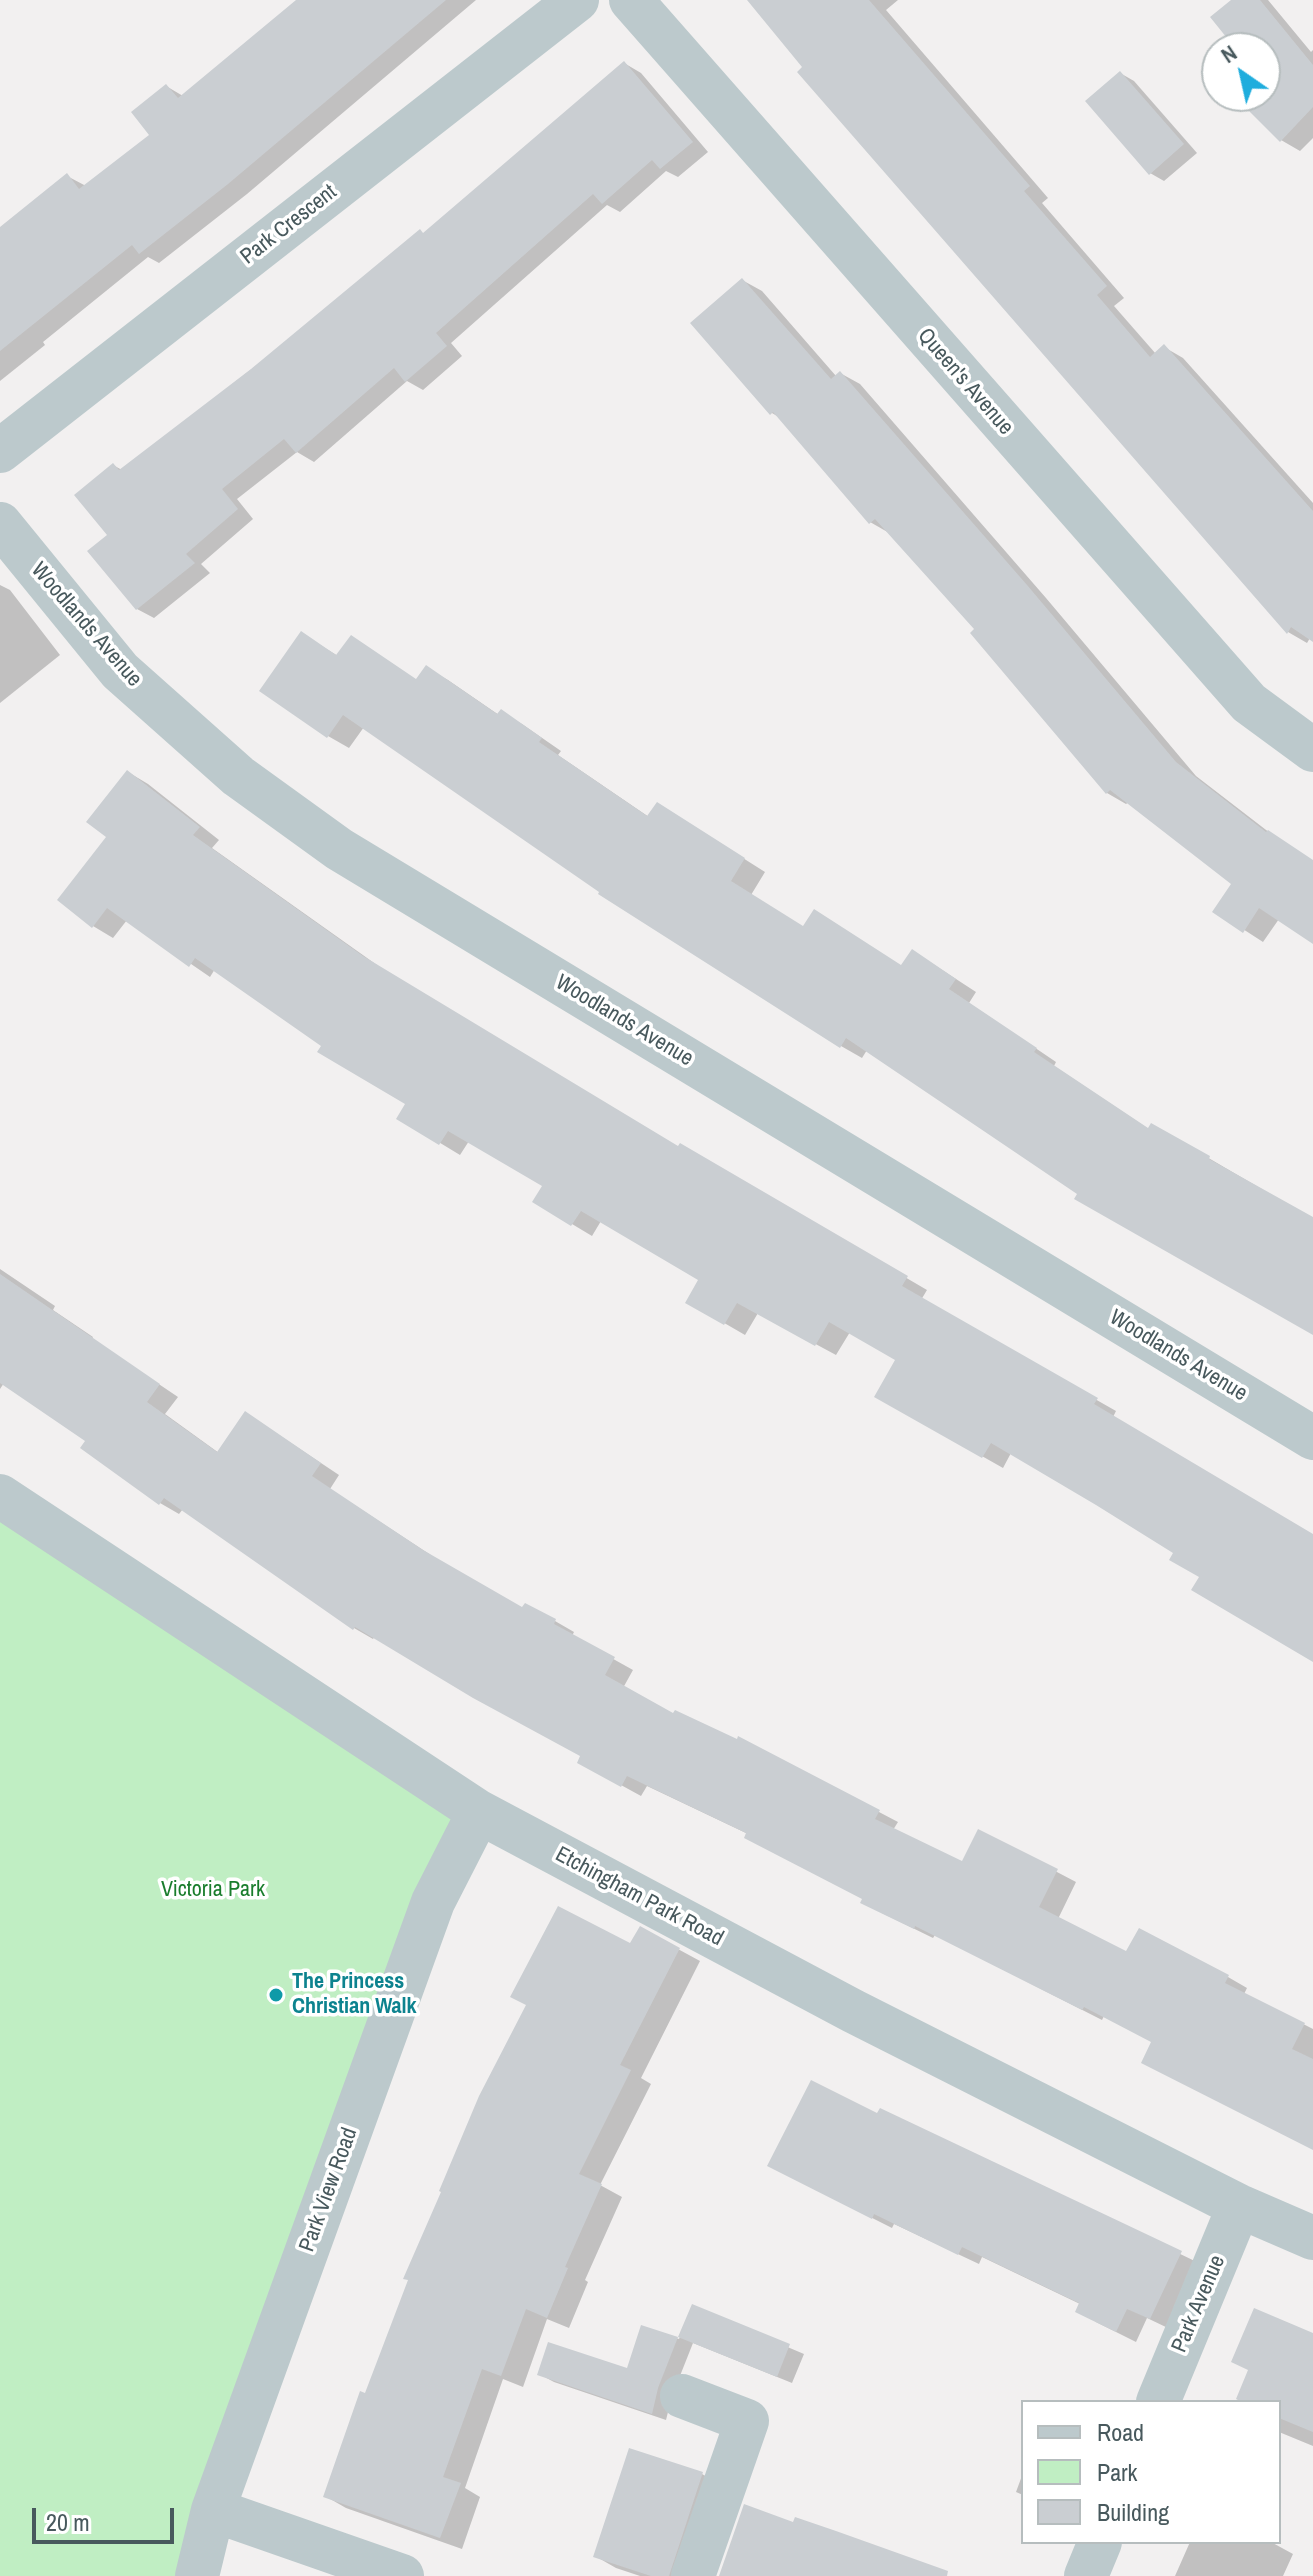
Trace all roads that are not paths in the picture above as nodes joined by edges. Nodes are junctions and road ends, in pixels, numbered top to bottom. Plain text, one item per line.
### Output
1 (577, 0) edge
2 (631, 0) edge
3 (0, 451) edge
4 (0, 524) edge
5 (1313, 750) edge
6 (1313, 1438) edge
7 (0, 1496) edge
8 (479, 1812) junction
9 (1239, 2206) junction
10 (1313, 2238) edge
11 (682, 2396) dead end
12 (1159, 2400) edge
13 (213, 2510) junction
14 (1099, 2544) edge
15 (197, 2576) edge
16 (402, 2576) edge
17 (693, 2576) edge
18 (1086, 2576) edge

1 - 3 street, Park Crescent
2 - 5 street, Queen's Avenue
4 - 6 street, Woodlands Avenue
7 - 8 street, Etchingham Park Road
8 - 9 street, Etchingham Park Road
8 - 13 street, Park View Road
9 - 10 street, Etchingham Park Road
9 - 12 street, Park Avenue
11 - 17 street
13 - 15 street, Park View Road
13 - 16 street
14 - 18 street

